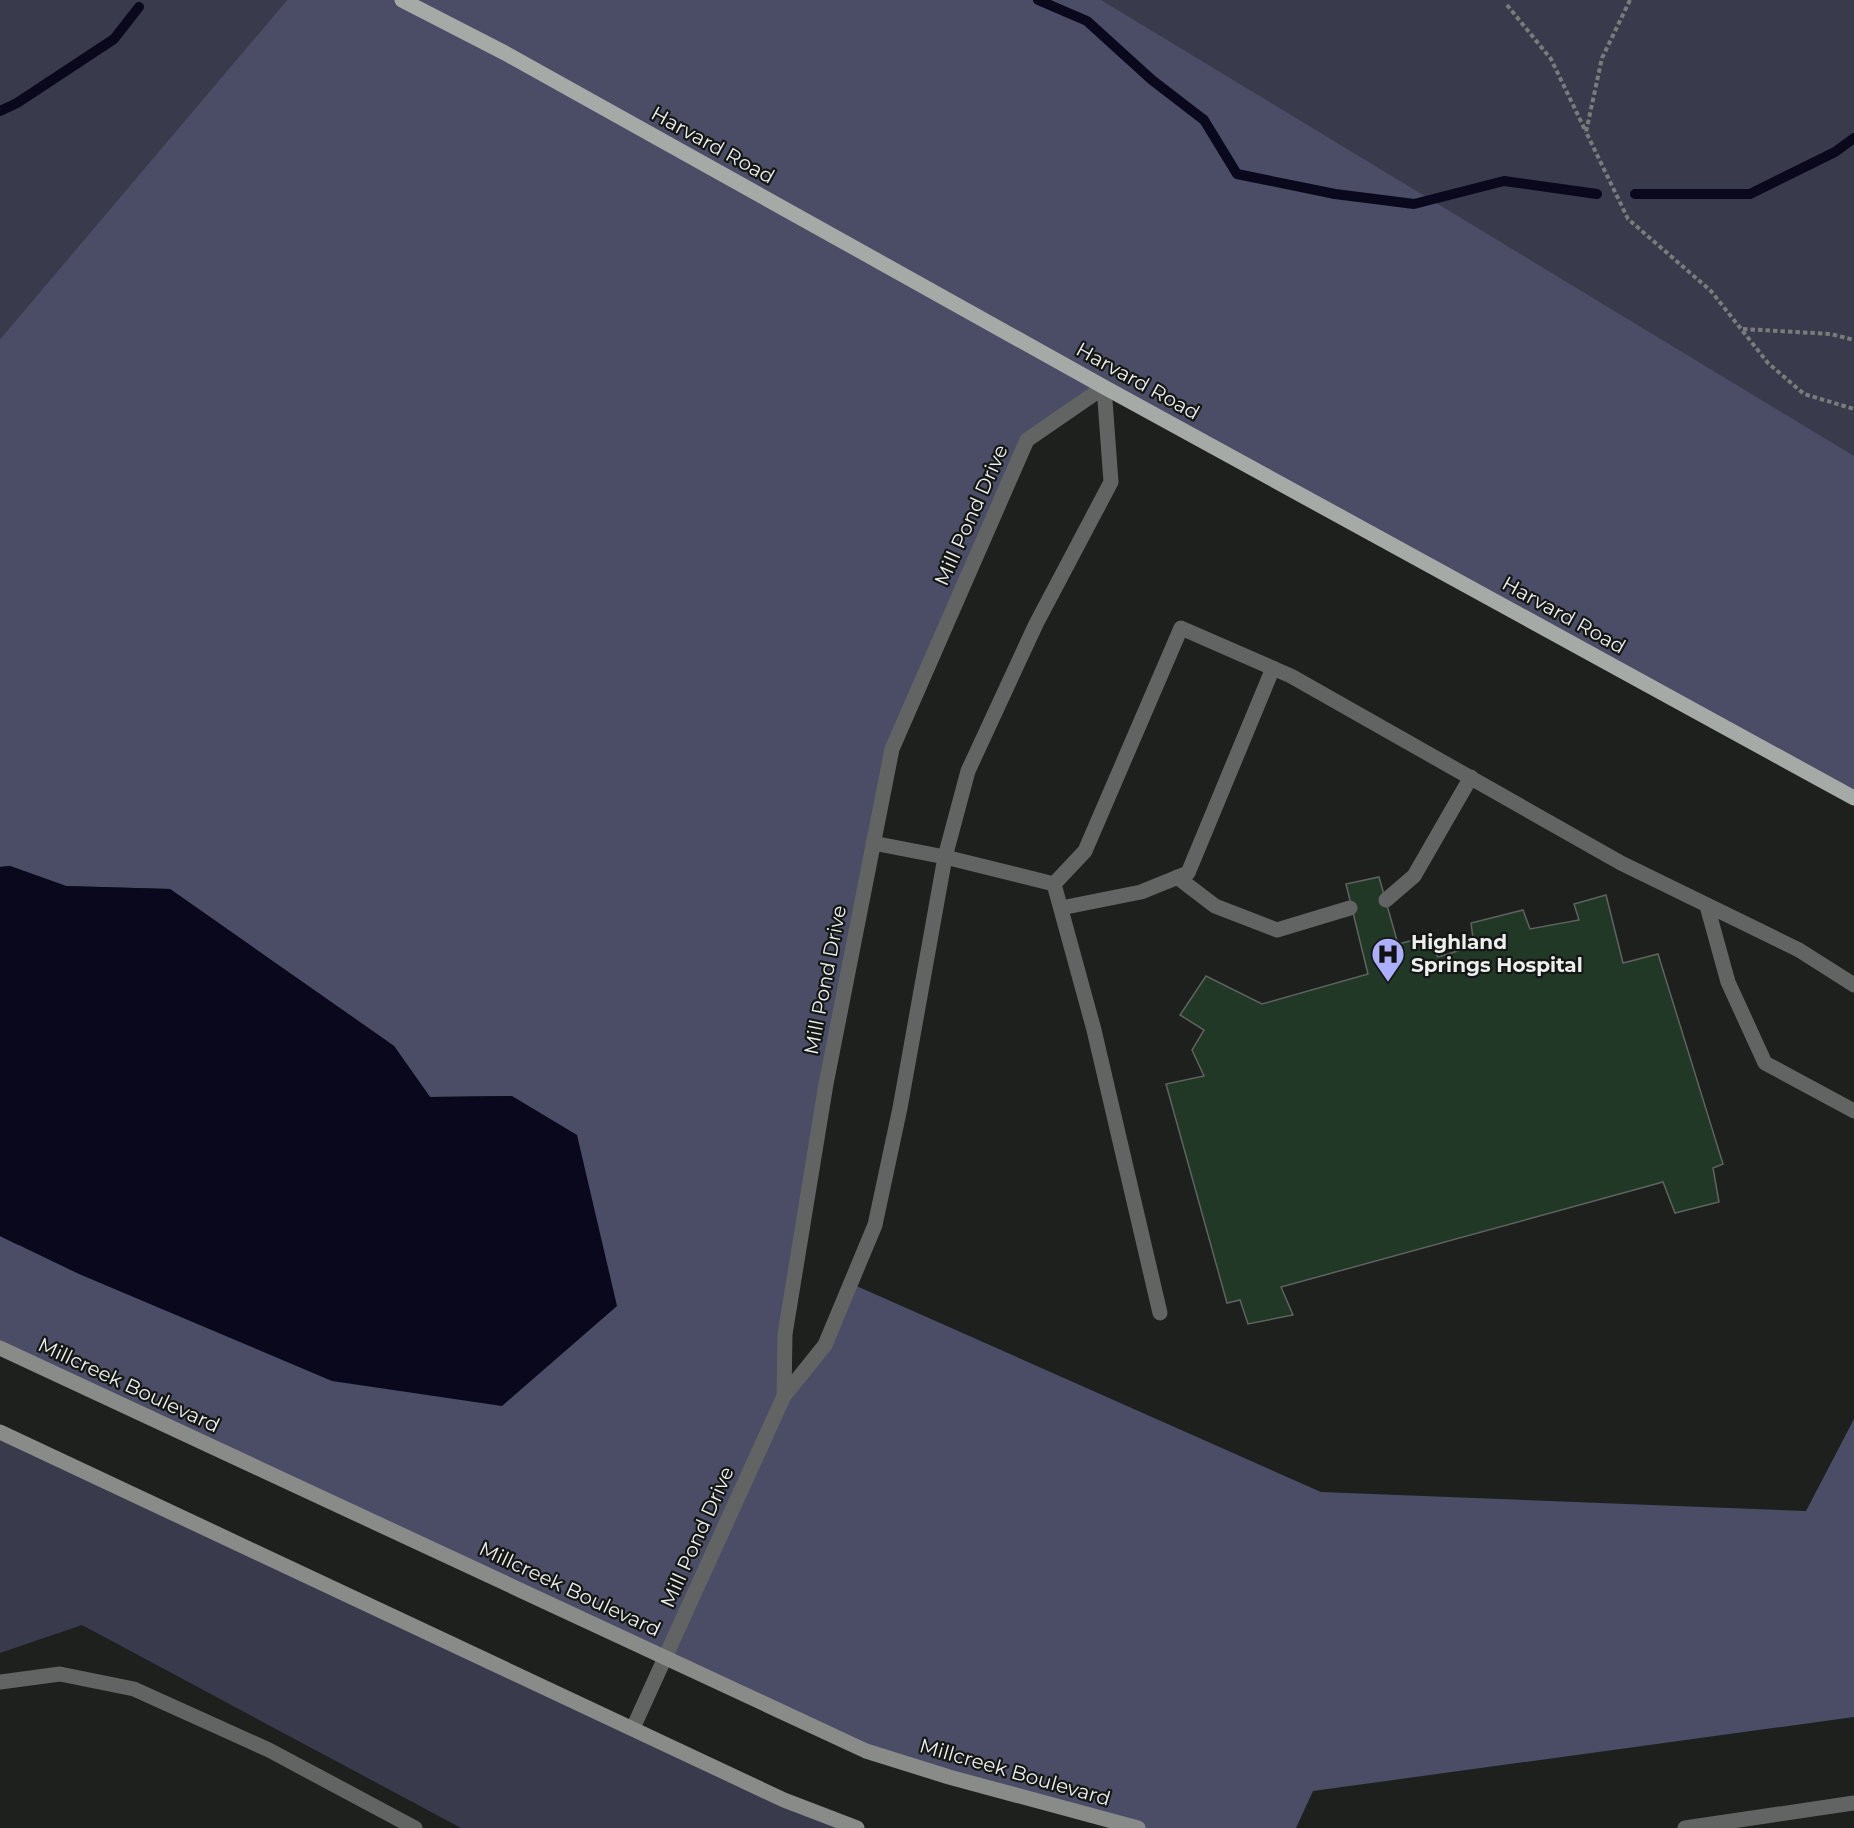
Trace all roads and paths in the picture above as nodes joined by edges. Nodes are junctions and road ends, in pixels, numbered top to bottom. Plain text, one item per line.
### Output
1 (402, 0) edge
2 (1630, 0) edge
3 (1507, 5) dead end
4 (1586, 132) junction
5 (1742, 329) junction
6 (1854, 340) edge
7 (1104, 387) junction
8 (1854, 409) edge
9 (1273, 668) junction
10 (1471, 777) junction
11 (1854, 798) edge
12 (873, 843) junction
13 (945, 857) junction
14 (1177, 877) junction
15 (1054, 885) junction
16 (1386, 900) dead end
17 (1707, 906) junction
18 (1061, 908) junction
19 (1350, 908) dead end
20 (1854, 985) edge
21 (1854, 1112) edge
22 (1160, 1313) dead end
23 (0, 1348) edge
24 (783, 1396) junction
25 (0, 1432) edge
26 (666, 1657) junction
27 (0, 1682) edge
28 (633, 1728) junction
29 (1854, 1803) edge
30 (415, 1828) edge
31 (857, 1828) edge
32 (1138, 1828) edge
33 (1684, 1828) edge

1 - 7 main road, Harvard Road
2 - 4 path
3 - 4 path
4 - 5 path
5 - 6 path
5 - 8 path
7 - 11 main road, Harvard Road
7 - 12 street, Mill Pond Drive
7 - 13 street, Mill Pond Drive
9 - 10 street
9 - 14 street
9 - 15 street
10 - 16 street
10 - 17 street
12 - 13 street
12 - 24 street, Mill Pond Drive
13 - 15 street
13 - 24 street, Mill Pond Drive
14 - 18 street
14 - 19 street
15 - 18 street
17 - 20 street
17 - 21 street
18 - 22 street
23 - 26 street, Millcreek Boulevard
24 - 26 street, Mill Pond Drive
25 - 28 street
26 - 28 street, Mill Pond Drive
26 - 32 street, Millcreek Boulevard
27 - 30 street
28 - 31 street
29 - 33 street

